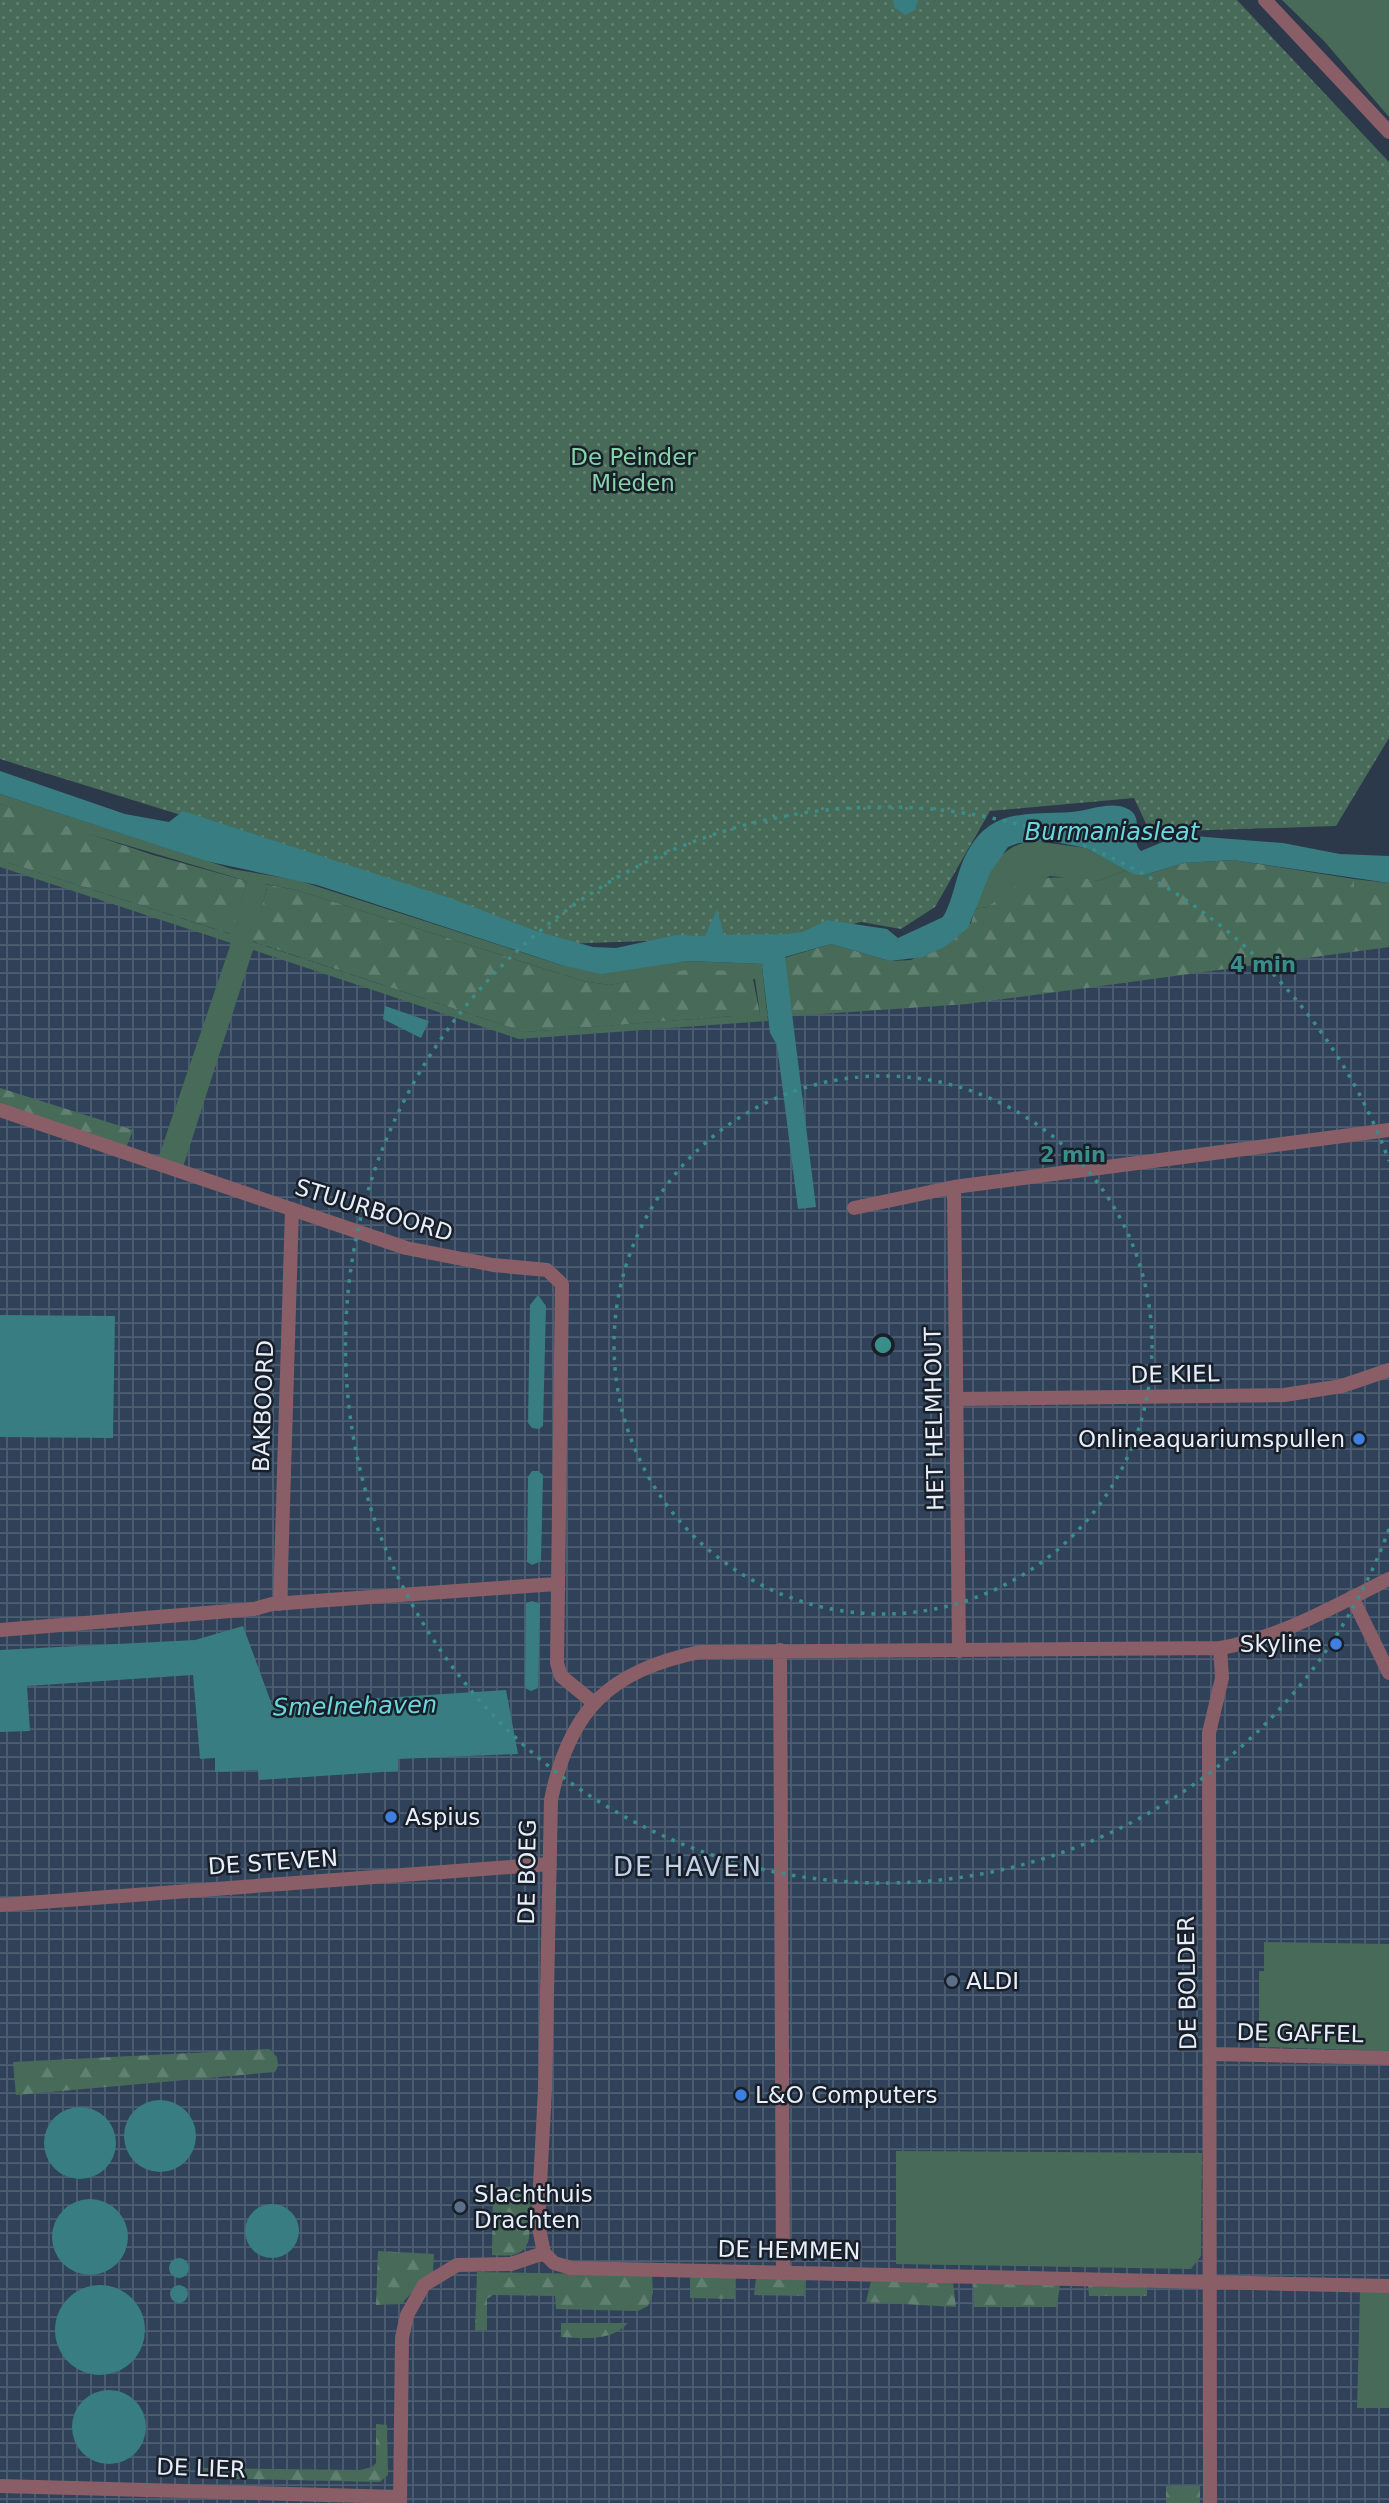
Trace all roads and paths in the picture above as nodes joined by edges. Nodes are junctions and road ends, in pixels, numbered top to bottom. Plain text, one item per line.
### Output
1 (1265, 0) edge
2 (1389, 132) edge
3 (0, 1110) edge
4 (1389, 1130) edge
5 (954, 1187) junction
6 (854, 1208) dead end
7 (292, 1209) junction
8 (1389, 1370) edge
9 (957, 1399) junction
10 (1389, 1579) edge
11 (556, 1584) junction
12 (1352, 1597) junction
13 (280, 1604) junction
14 (0, 1630) edge
15 (1220, 1648) junction
16 (780, 1650) junction
17 (959, 1651) junction
18 (1389, 1674) edge
19 (594, 1703) junction
20 (550, 1864) junction
21 (0, 1905) edge
22 (1211, 2054) junction
23 (1389, 2058) edge
24 (544, 2253) junction
25 (783, 2273) junction
26 (1211, 2282) junction
27 (1389, 2286) edge
28 (0, 2486) edge
29 (400, 2500) edge
30 (1210, 2503) edge

1 - 2 street
3 - 7 street, STUURBOORD
4 - 5 street
5 - 6 street
5 - 9 street, HET HELMHOUT
7 - 11 street, STUURBOORD
7 - 13 street, BAKBOORD
8 - 9 street, DE KIEL
9 - 17 street, HET HELMHOUT
10 - 12 street
11 - 13 street
11 - 19 street, STUURBOORD
12 - 15 street
12 - 18 street
13 - 14 street
15 - 17 street
15 - 22 street, DE BOLDER
16 - 17 street
16 - 19 street, DE BOEG
16 - 25 street
19 - 20 street, DE BOEG
20 - 21 street, DE STEVEN
20 - 24 street, DE BOEG
22 - 23 street, DE GAFFEL
22 - 26 street, DE BOLDER
24 - 25 street, DE HEMMEN
24 - 29 street
25 - 26 street, DE HEMMEN
26 - 27 street, DE HEMMEN
26 - 30 street, DE BOLDER
28 - 29 street, DE LIER

